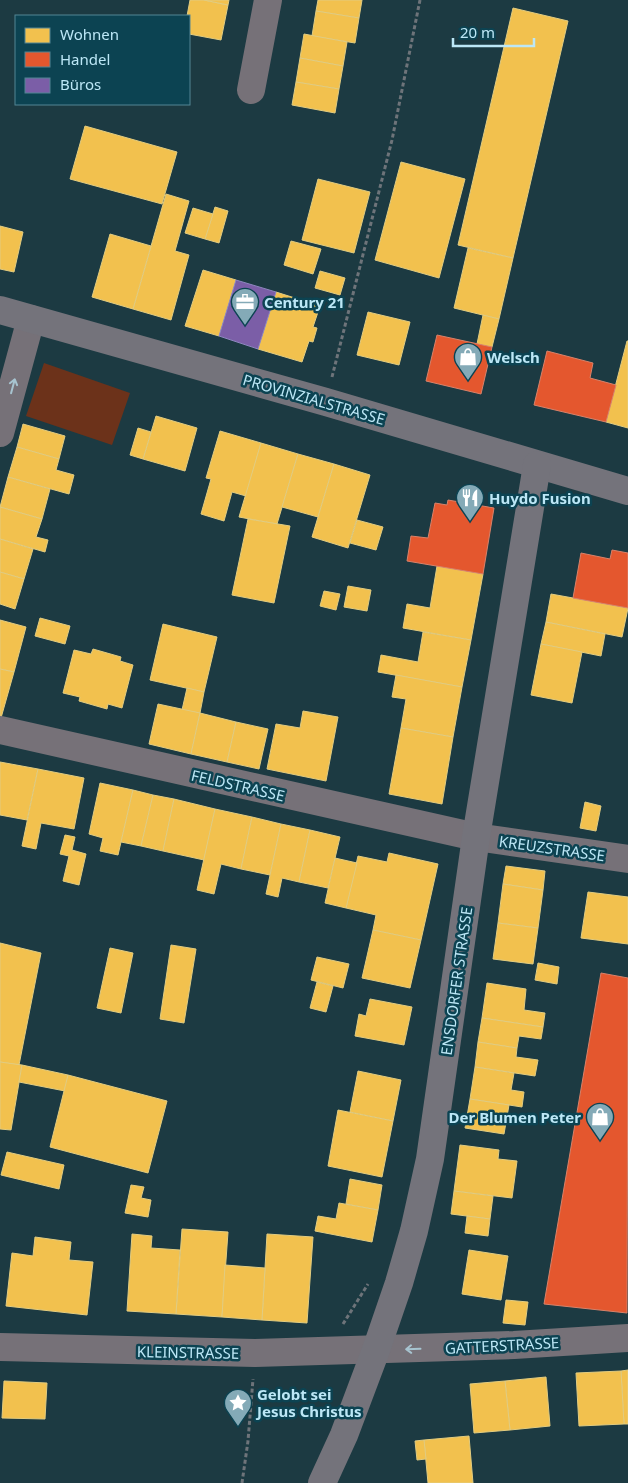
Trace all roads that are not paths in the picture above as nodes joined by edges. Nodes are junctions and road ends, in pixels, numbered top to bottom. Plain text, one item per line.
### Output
1 (268, 0) edge
2 (251, 90) dead end
3 (0, 310) edge
4 (31, 319) junction
5 (0, 433) edge
6 (537, 465) junction
7 (628, 490) edge
8 (0, 730) edge
9 (476, 837) junction
10 (628, 859) edge
11 (628, 1338) edge
12 (0, 1347) edge
13 (376, 1350) junction
14 (322, 1483) edge

1 - 2 street
3 - 4 main road, PROVINZIALSTRASSE
5 -> 4 street
4 - 6 main road, PROVINZIALSTRASSE
6 - 7 main road, PROVINZIALSTRASSE
6 - 9 main road, ENSDORFER STRASSE
8 - 9 street, FELDSTRASSE
9 - 10 street, KREUZSTRASSE
9 - 13 main road, ENSDORFER STRASSE
11 -> 13 street, GATTERSTRASSE
12 - 13 street, KLEINSTRASSE
13 - 14 main road, ENSDORFER STRASSE

